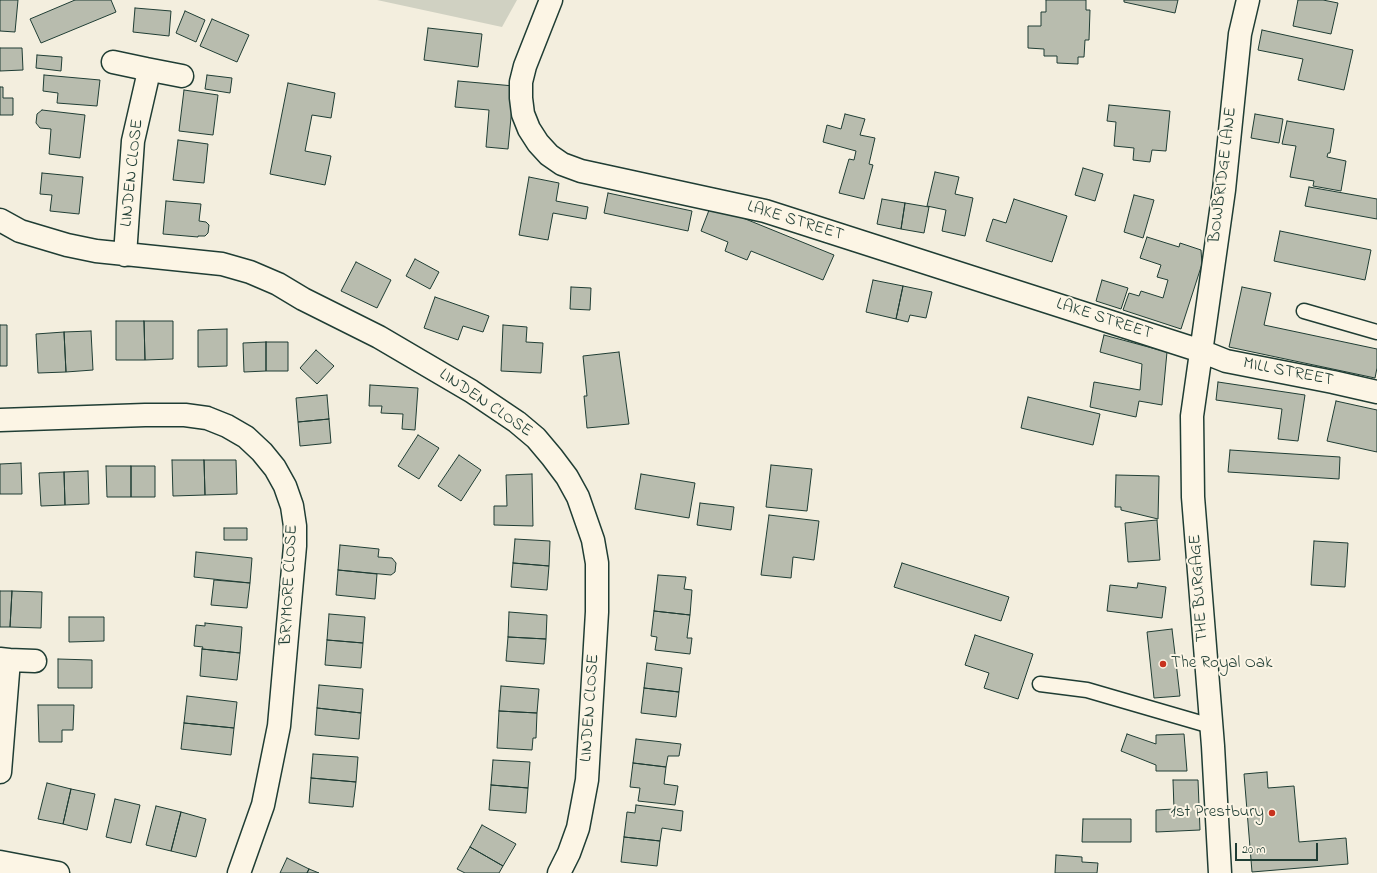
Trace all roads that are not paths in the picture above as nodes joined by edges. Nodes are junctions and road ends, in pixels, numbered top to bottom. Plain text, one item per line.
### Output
1 (551, 0) edge
2 (1248, 0) edge
3 (113, 62) dead end
4 (146, 69) junction
5 (182, 76) dead end
6 (0, 220) edge
7 (125, 255) junction
8 (1304, 311) dead end
9 (1377, 332) edge
10 (1201, 351) junction
11 (1377, 392) edge
12 (0, 420) edge
13 (5, 660) edge
14 (35, 661) dead end
15 (1040, 684) dead end
16 (1211, 726) junction
17 (0, 772) edge
18 (0, 862) edge
19 (58, 873) edge
20 (239, 873) edge
21 (559, 873) edge
22 (1220, 873) edge

1 - 10 street, LAKE STREET
2 - 10 street, BOWBRIDGE LANE
3 - 4 street
4 - 5 street
4 - 7 street, LINDEN CLOSE
6 - 7 street, LINDEN CLOSE
7 - 21 street, LINDEN CLOSE
8 - 9 lane
10 - 11 street, MILL STREET
10 - 16 street, THE BURGAGE
12 - 20 street, BRYMORE CLOSE
13 - 14 street
13 - 17 street
15 - 16 lane
16 - 22 street, THE BURGAGE
18 - 19 street

